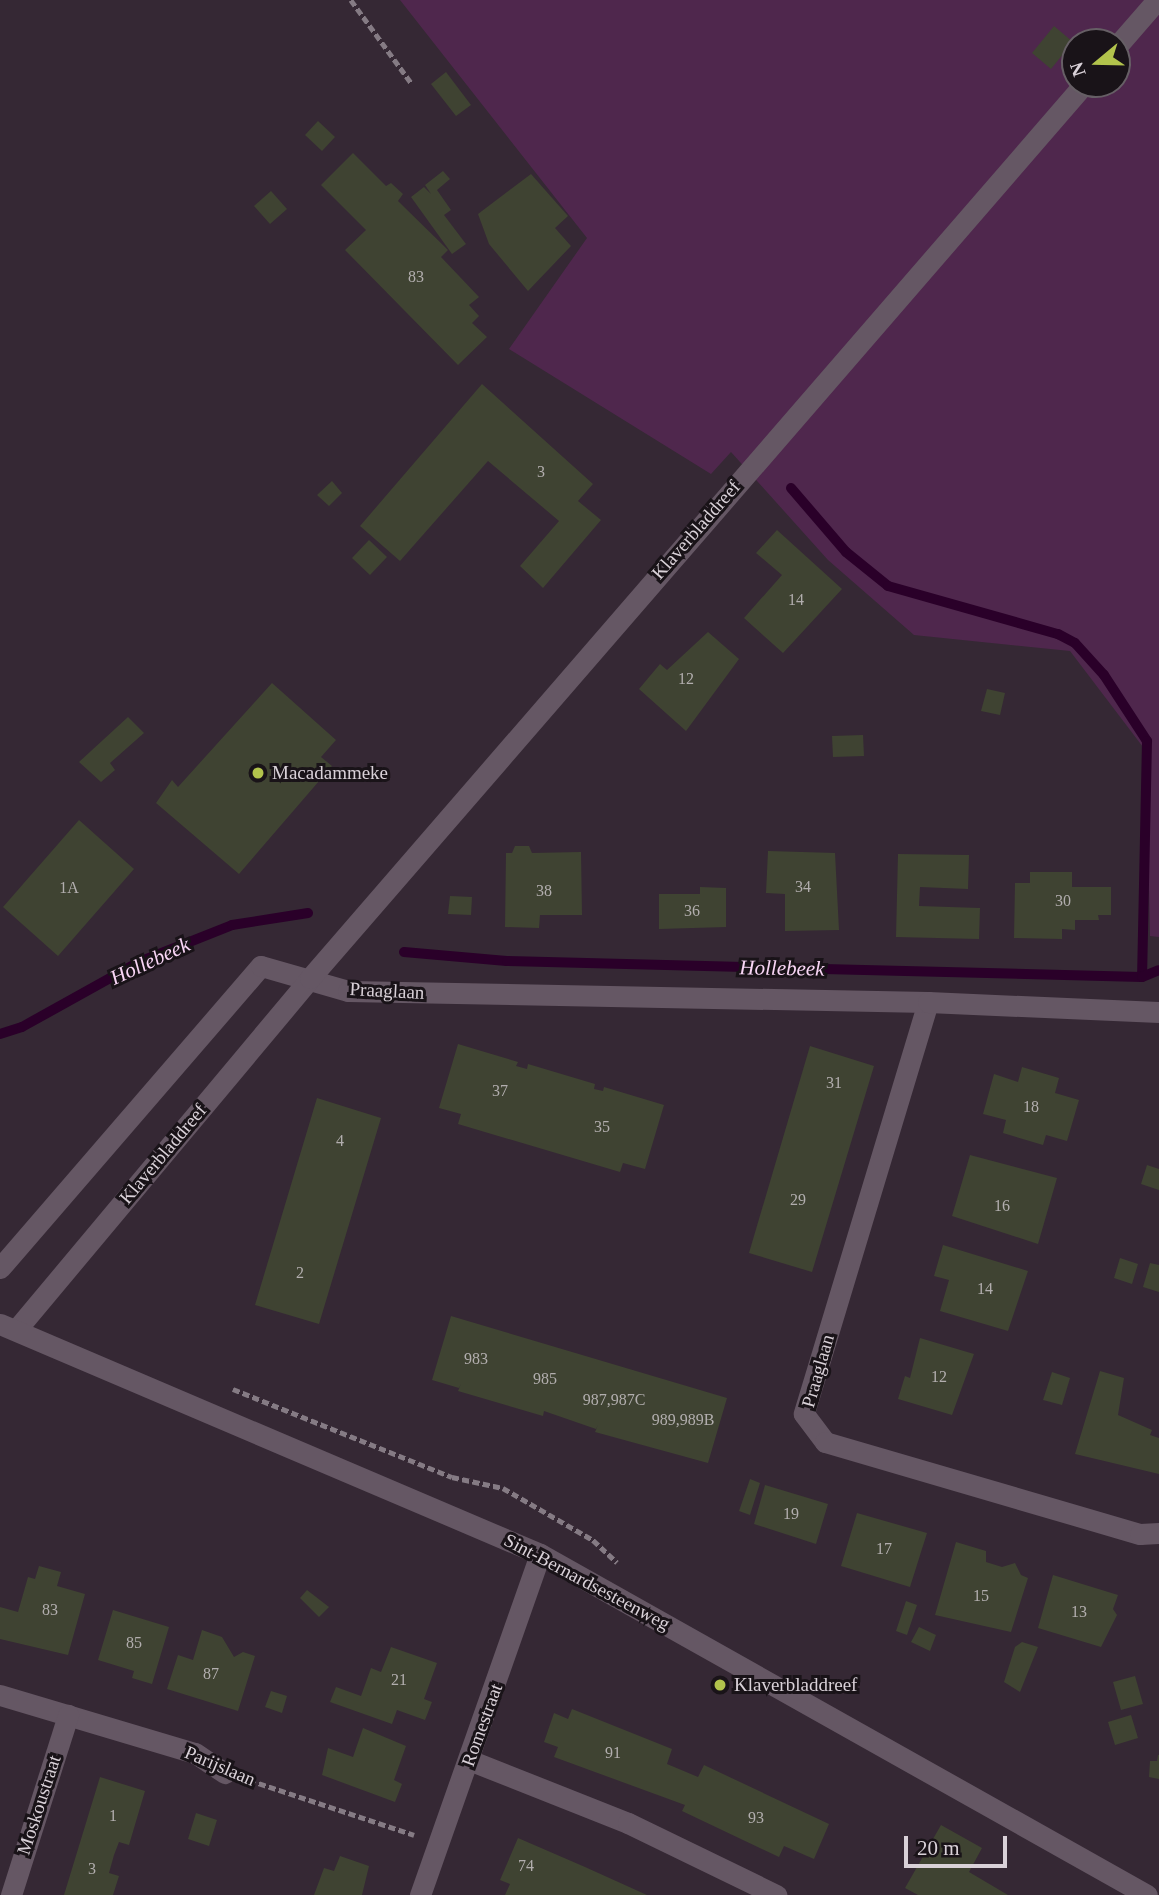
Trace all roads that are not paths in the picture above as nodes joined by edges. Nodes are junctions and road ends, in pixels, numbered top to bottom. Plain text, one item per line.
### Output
1 (1157, 0) edge
2 (1131, 30) edge
3 (1072, 98) edge
4 (310, 978) junction
5 (928, 1003) junction
6 (1159, 1012) edge
7 (0, 1268) edge
8 (8, 1327) edge
9 (1159, 1533) edge
10 (540, 1555) junction
11 (0, 1695) edge
12 (68, 1715) junction
13 (469, 1760) junction
14 (225, 1773) road end
15 (11, 1895) edge
16 (420, 1895) edge
17 (776, 1895) edge
18 (1147, 1895) edge

1 - 2 street
3 - 4 street, Klaverbladdreef
4 - 5 street, Praaglaan
4 - 7 street
4 - 8 street, Klaverbladdreef
5 - 6 street, Praaglaan
5 - 9 street, Praaglaan
8 - 10 street, Sint-Bernardsesteenweg
10 - 13 street, Romestraat
10 - 18 street, Sint-Bernardsesteenweg
11 - 12 street, Parijslaan
12 - 14 street, Parijslaan
12 - 15 street, Moskoustraat
13 - 16 street, Romestraat
13 - 17 street

